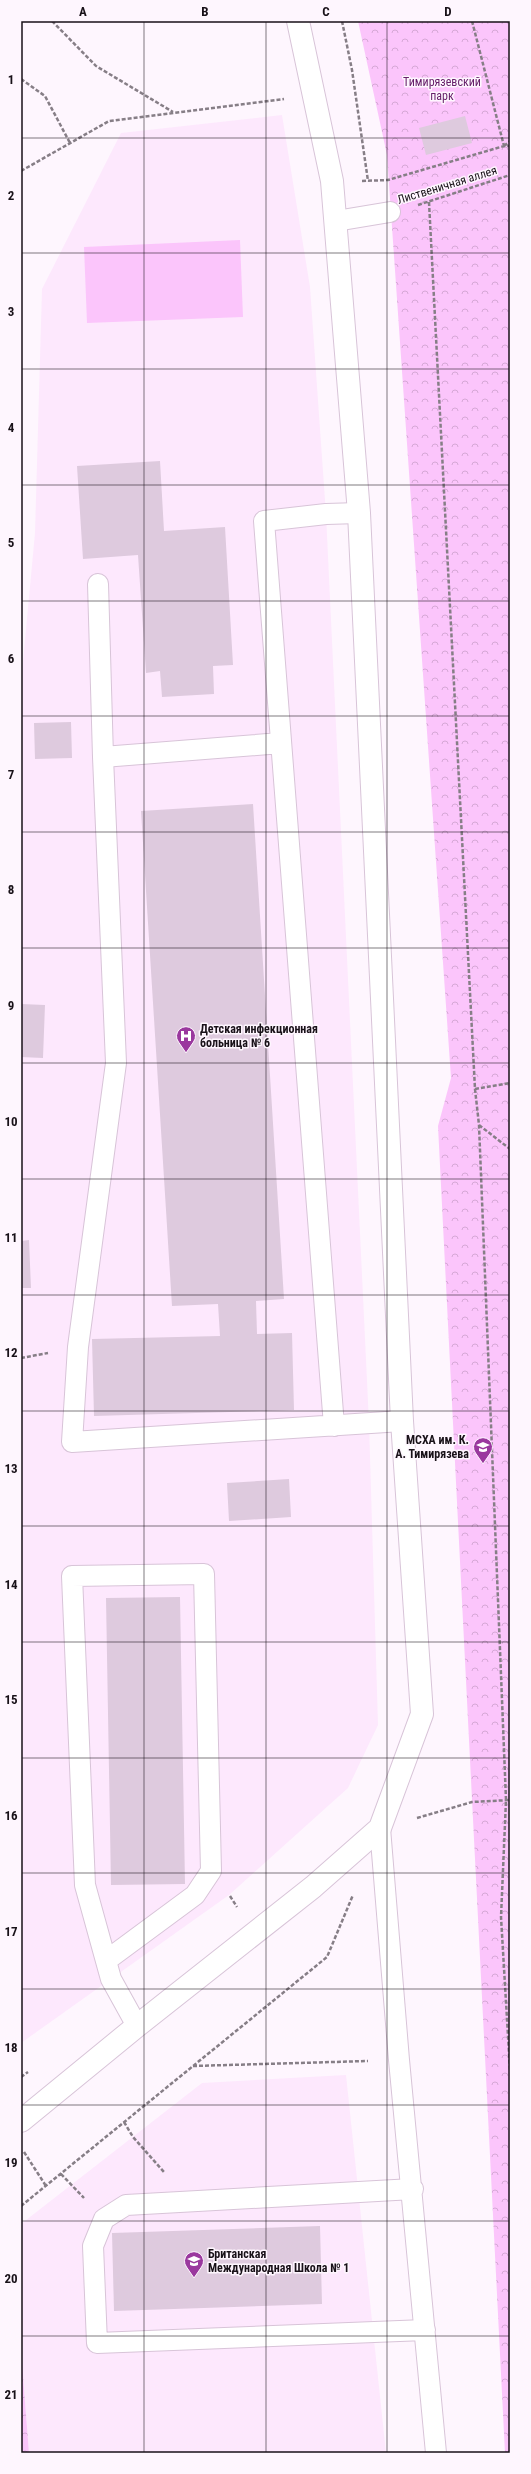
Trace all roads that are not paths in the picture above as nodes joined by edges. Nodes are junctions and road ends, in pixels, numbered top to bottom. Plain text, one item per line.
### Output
1 (298, 21) edge
2 (390, 212) road end
3 (336, 221) junction
4 (359, 513) junction
5 (98, 584) dead end
6 (281, 743) junction
7 (103, 757) junction
8 (402, 1421) junction
9 (334, 1426) junction
10 (380, 1828) junction
11 (107, 1960) junction
12 (136, 2026) junction
13 (21, 2122) edge
14 (413, 2189) junction
15 (425, 2330) junction
16 (436, 2453) edge

1 - 3 street
2 - 3 lane
3 - 4 street
4 - 6 lane
4 - 8 street
5 - 7 lane
6 - 7 lane
6 - 9 lane
7 - 9 lane
8 - 9 lane
8 - 10 street
10 - 12 street
10 - 14 lane
11 - 11 lane
11 - 12 lane
12 - 13 street
14 - 15 lane
14 - 15 lane
15 - 16 lane

